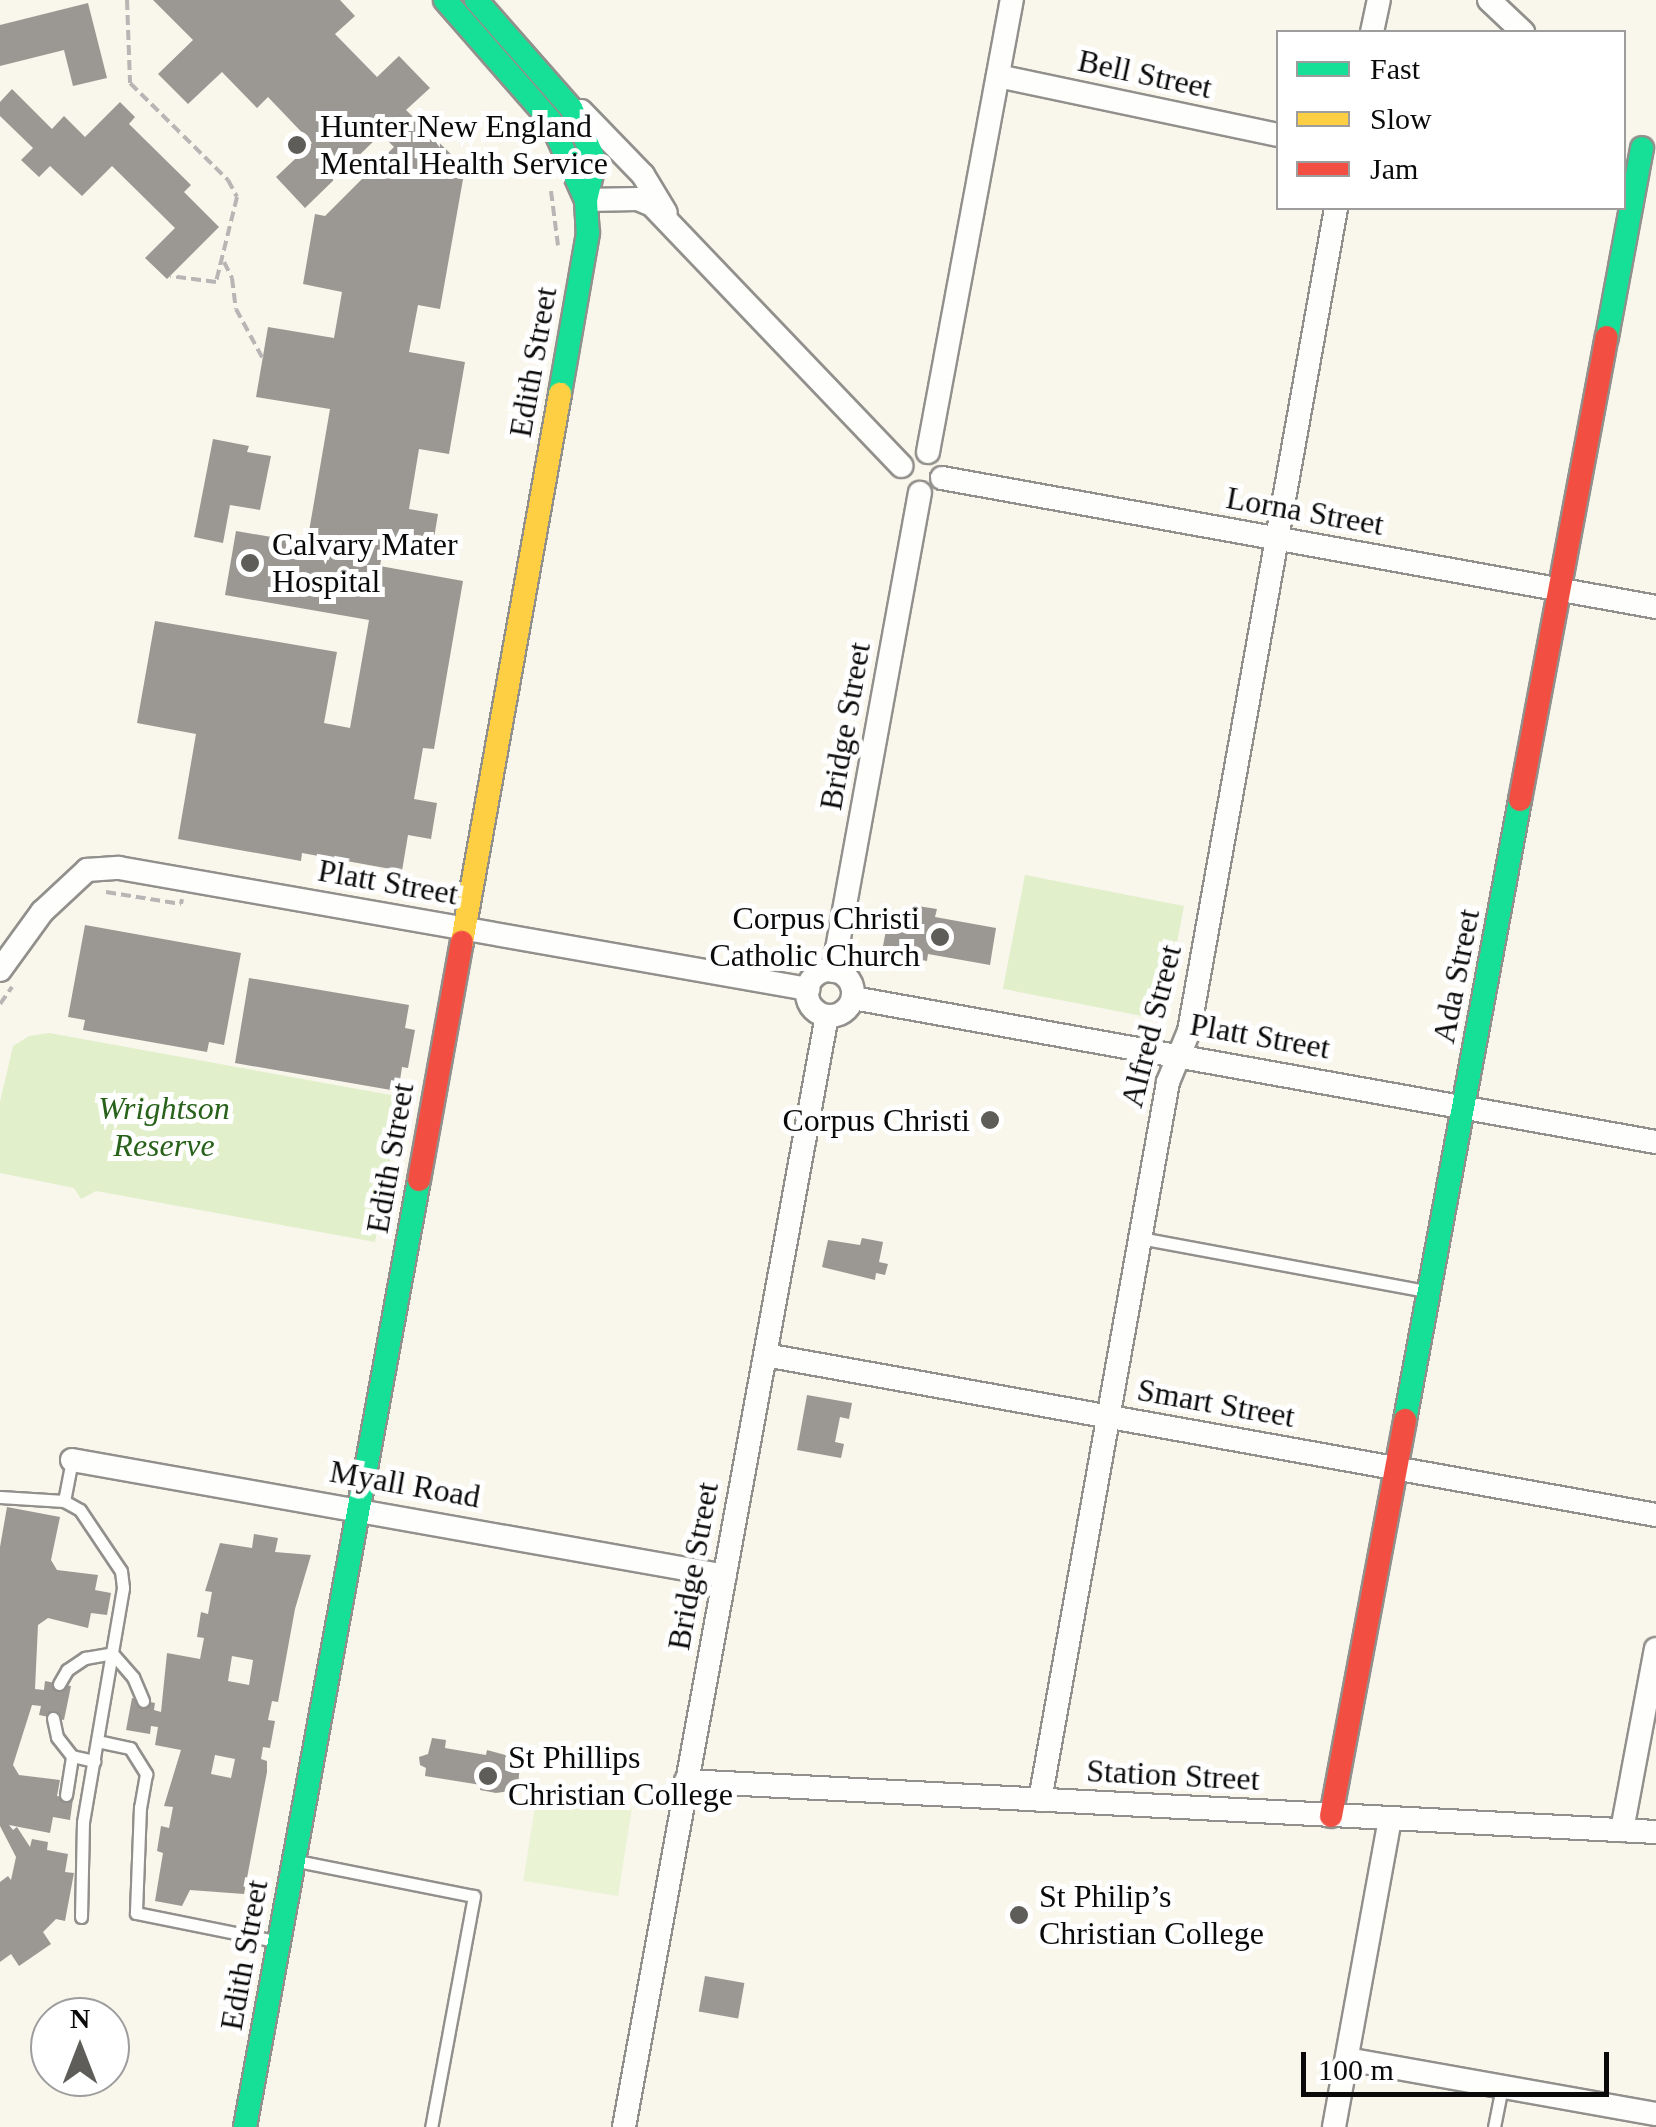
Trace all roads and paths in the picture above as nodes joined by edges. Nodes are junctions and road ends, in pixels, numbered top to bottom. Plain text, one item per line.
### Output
1 (126, 0) edge
2 (444, 0) edge
3 (476, 0) edge
4 (1012, 0) edge
5 (1379, 0) edge
6 (1489, 0) edge
7 (1372, 30) edge
8 (1521, 30) edge
9 (536, 64) junction
10 (998, 76) junction
11 (1626, 132) edge
12 (1276, 135) edge
13 (1649, 154) edge
14 (549, 178) dead end
15 (586, 200) junction
16 (1336, 210) edge
17 (555, 216) dead end
18 (670, 220) junction
19 (224, 262) junction
20 (170, 276) dead end
21 (263, 359) dead end
22 (928, 452) junction
23 (902, 466) junction
24 (942, 478) junction
25 (920, 493) junction
26 (1279, 539) junction
27 (1562, 589) junction
28 (1656, 606) edge
29 (105, 892) dead end
30 (181, 904) dead end
31 (464, 929) junction
32 (834, 970) junction
33 (10, 974) edge
34 (808, 988) junction
35 (853, 998) junction
36 (0, 1004) edge
37 (828, 1016) junction
38 (1179, 1054) junction
39 (1464, 1107) junction
40 (1656, 1142) edge
41 (1140, 1238) junction
42 (1430, 1292) junction
43 (765, 1355) junction
44 (1106, 1416) junction
45 (72, 1460) joint
46 (1398, 1470) junction
47 (0, 1497) edge
48 (64, 1501) junction
49 (360, 1508) junction
50 (1656, 1516) edge
51 (725, 1576) junction
52 (1656, 1649) edge
53 (112, 1653) junction
54 (59, 1684) dead end
55 (144, 1700) dead end
56 (53, 1718) dead end
57 (138, 1732) dead end
58 (97, 1742) junction
59 (130, 1748) junction
60 (72, 1756) junction
61 (94, 1760) junction
62 (686, 1781) junction
63 (66, 1794) dead end
64 (1040, 1800) junction
65 (1331, 1816) junction
66 (1390, 1820) junction
67 (1622, 1830) junction
68 (1656, 1832) edge
69 (294, 1860) junction
70 (80, 1917) dead end
71 (280, 1942) junction
72 (1347, 2059) junction
73 (1502, 2087) junction
74 (1656, 2114) edge
75 (245, 2127) edge
76 (431, 2127) edge
77 (624, 2127) edge
78 (1334, 2127) edge
79 (1494, 2127) edge

1 - 19 path
2 - 15 main road
3 - 9 main road
4 - 10 street
5 - 7 street
6 - 8 street
9 - 15 main road
9 - 18 street
10 - 12 street, Bell Street
10 - 22 street
11 - 13 street
13 - 27 main road, Ada Street
14 - 17 path
15 - 18 street
15 - 31 main road, Edith Street
16 - 26 street, Alfred Street
18 - 23 street
19 - 20 path
19 - 21 path
22 - 23 street
22 - 24 street
23 - 25 street
24 - 25 street
24 - 26 street, Lorna Street
25 - 32 street, Bridge Street
26 - 27 street, Lorna Street
26 - 38 street, Alfred Street
27 - 28 street, Lorna Street
27 - 39 main road, Ada Street
29 - 30 path
31 - 33 street, Platt Street
31 - 34 street, Platt Street
31 - 49 main road, Edith Street
32 - 34 street
32 - 35 street
33 - 36 path
34 - 37 street
35 - 37 street
35 - 38 street, Platt Street
37 - 43 street, Bridge Street
38 - 39 street, Platt Street
38 - 41 street, Alfred Street
39 - 40 street, Platt Street
39 - 42 main road, Ada Street
41 - 42 lane
41 - 44 street, Alfred Street
42 - 46 main road, Ada Street
43 - 44 street, Smart Street
43 - 51 street, Bridge Street
44 - 46 street, Smart Street
44 - 64 street, Alfred Street
45 - 48 lane
45 - 49 street, Myall Road
46 - 50 street, Smart Street
46 - 65 main road, Ada Street
47 - 48 lane
48 - 53 lane
49 - 51 street, Myall Road
49 - 69 main road, Edith Street
51 - 62 street, Bridge Street
52 - 67 street
53 - 54 lane
53 - 55 lane
53 - 58 lane
56 - 60 lane
57 - 59 lane
58 - 59 lane
58 - 61 lane
59 - 71 lane
60 - 61 lane
60 - 63 lane
61 - 70 lane
62 - 64 street, Station Street
62 - 77 street, Bridge Street
64 - 65 street, Station Street
65 - 66 street, Station Street
66 - 67 street, Station Street
66 - 72 street
67 - 68 street, Station Street
69 - 71 main road, Edith Street
69 - 76 lane
71 - 75 main road, Edith Street
72 - 73 street
72 - 78 street
73 - 74 street
73 - 79 lane

